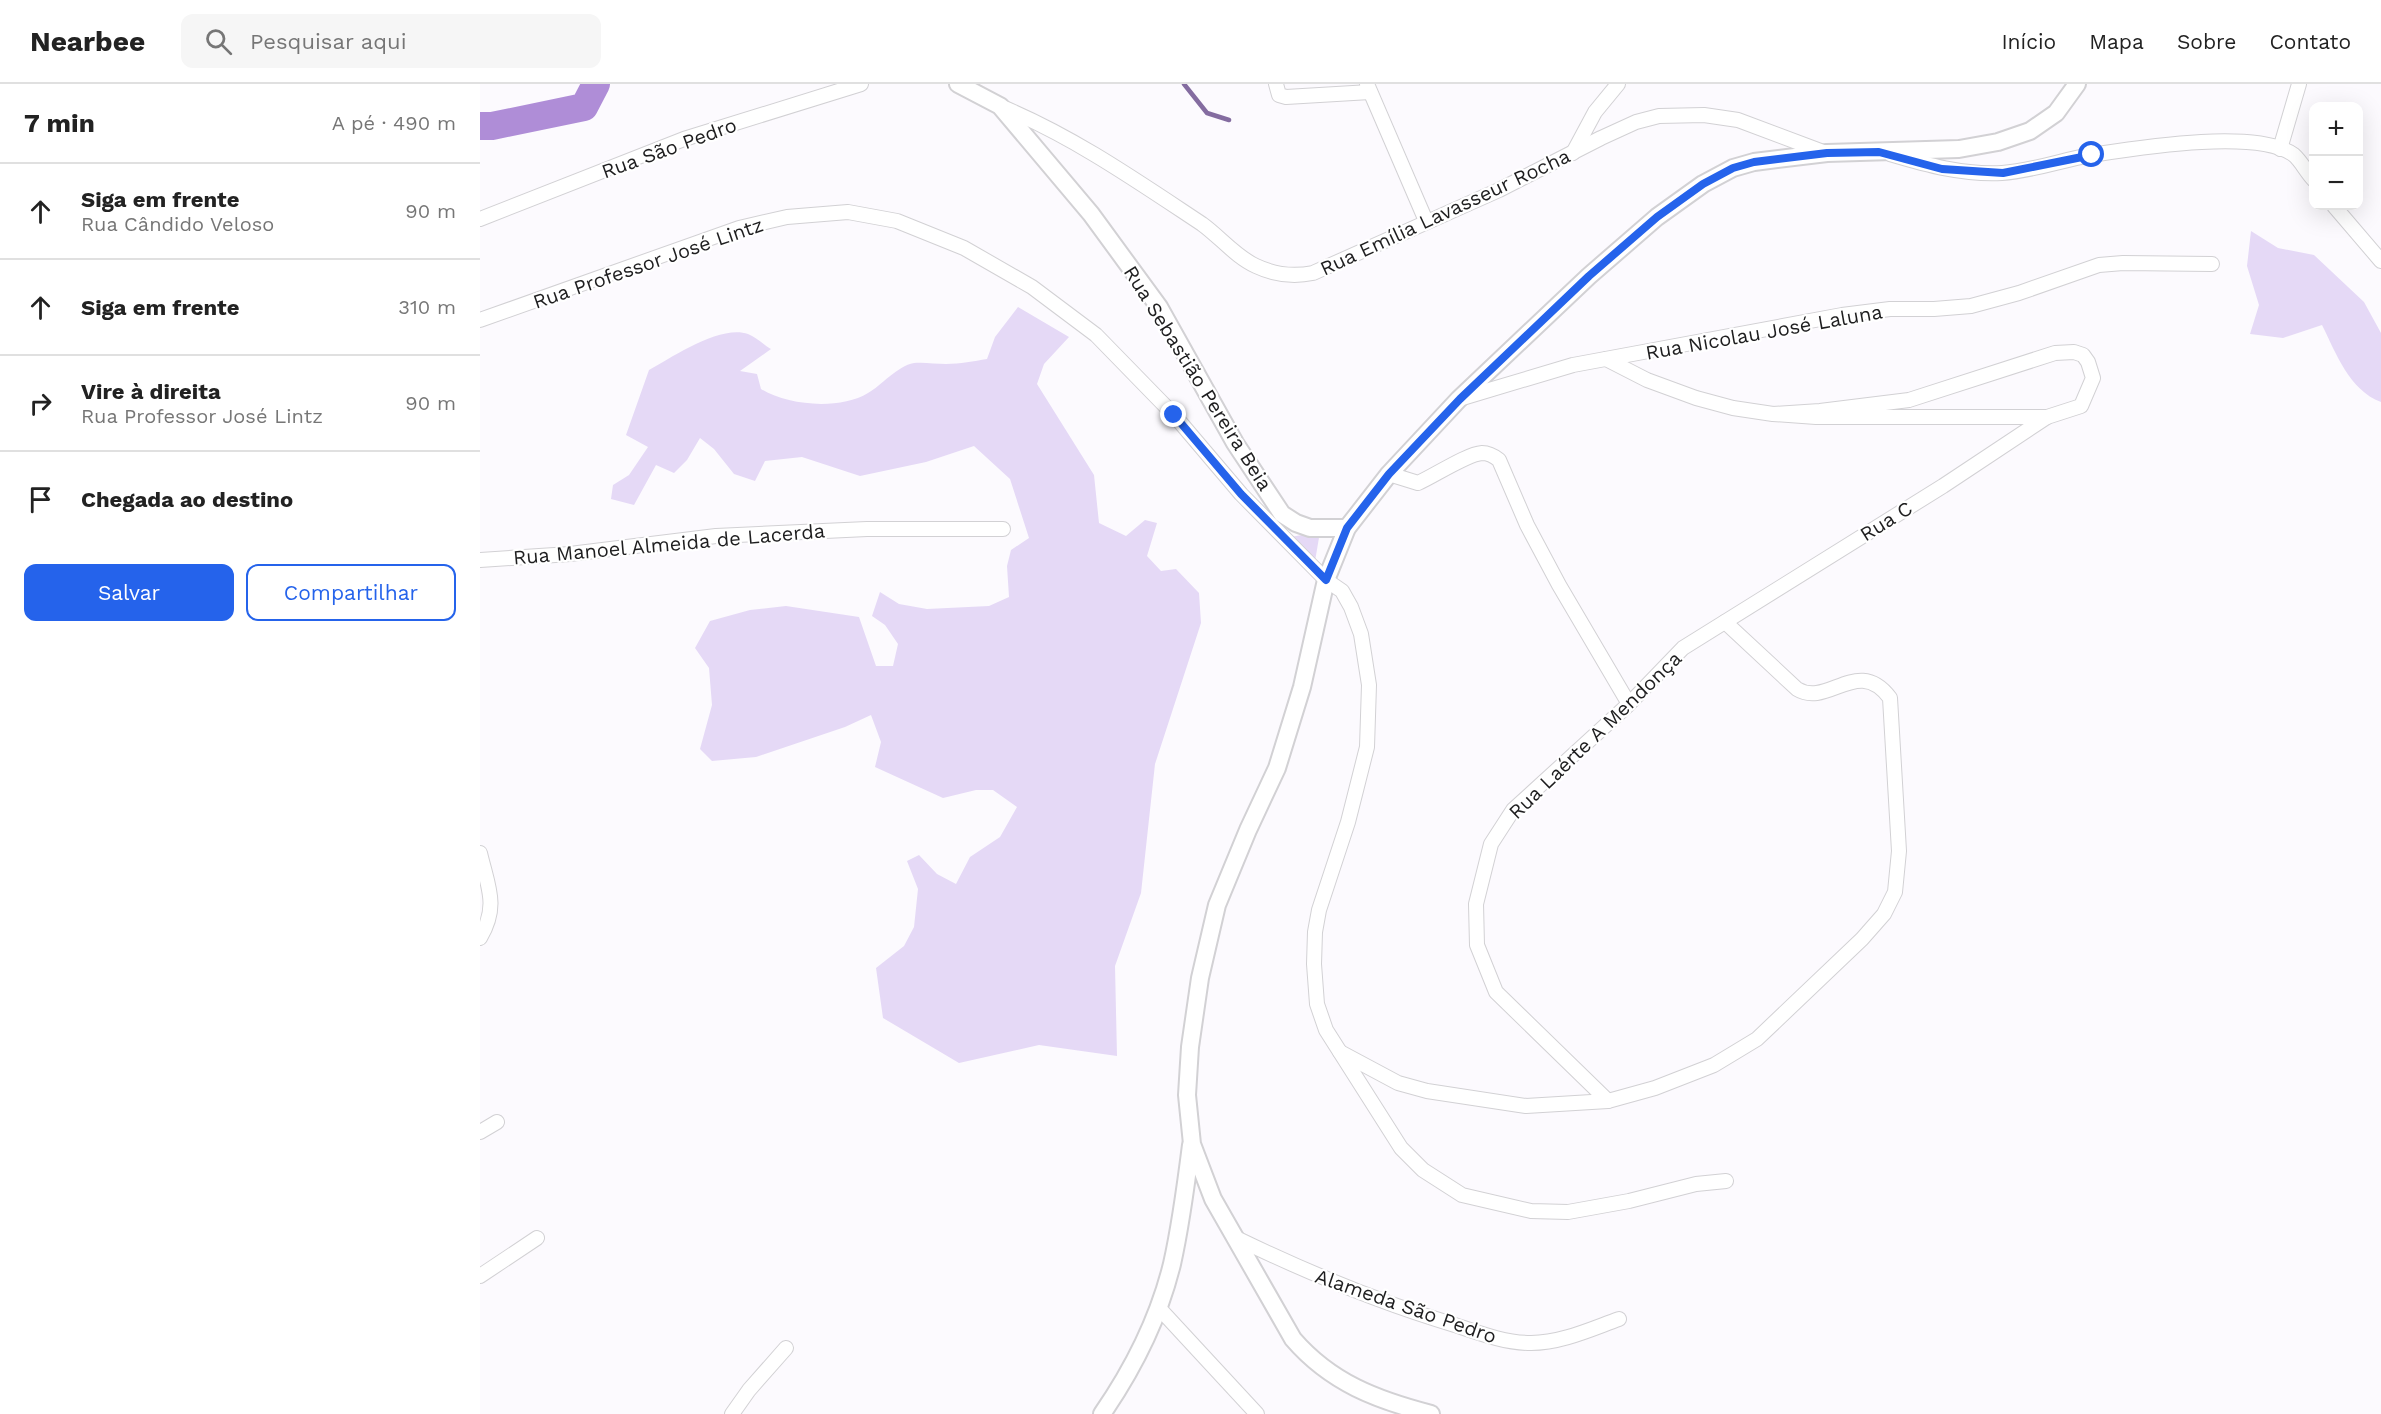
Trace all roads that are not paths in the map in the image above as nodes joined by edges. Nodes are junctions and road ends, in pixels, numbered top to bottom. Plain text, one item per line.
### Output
1 (861, 84) edge
2 (958, 84) edge
3 (1618, 84) edge
4 (2078, 84) edge
5 (2299, 84) edge
6 (1369, 88) edge
7 (1278, 89) edge
8 (1000, 106) junction
9 (2280, 148) junction
10 (1879, 152) junction
11 (1827, 153) junction
12 (1572, 154) junction
13 (2309, 175) edge
14 (2337, 210) edge
15 (480, 219) edge
16 (1426, 221) junction
17 (2381, 261) edge
18 (2212, 264) dead end
19 (480, 320) edge
20 (1606, 359) junction
21 (1460, 399) junction
22 (1773, 414) junction
23 (2047, 417) junction
24 (1389, 474) junction
25 (1347, 528) junction
26 (1003, 530) dead end
27 (480, 560) edge
28 (1326, 580) junction
29 (1725, 622) junction
30 (1629, 704) junction
31 (480, 853) edge
32 (480, 938) edge
33 (1339, 1051) junction
34 (1608, 1101) junction
35 (497, 1122) dead end
36 (480, 1131) edge
37 (1192, 1144) junction
38 (1726, 1181) dead end
39 (1234, 1237) junction
40 (537, 1238) dead end
41 (480, 1276) edge
42 (1158, 1307) junction
43 (1619, 1319) dead end
44 (786, 1348) dead end
45 (732, 1414) edge
46 (1102, 1414) edge
47 (1257, 1414) edge
48 (1431, 1414) edge

1 - 15 street, Rua São Pedro
2 - 8 street, Rua Emília Lavasseur Rocha
3 - 12 street
4 - 10 street
5 - 9 street
6 - 7 street
6 - 16 street
8 - 16 street, Rua Emília Lavasseur Rocha
8 - 25 street, Rua Sebastião Pereira Beia
9 - 10 street
9 - 13 street
10 - 11 street
11 - 12 street, Rua Emília Lavasseur Rocha
11 - 21 street
12 - 16 street, Rua Emília Lavasseur Rocha
14 - 17 street
18 - 20 street, Rua Nicolau José Laluna
19 - 28 street, Rua Professor José Lintz
20 - 21 street, Rua Nicolau José Laluna
20 - 22 street
21 - 24 street
22 - 23 street
22 - 23 street
23 - 29 street, Rua C
24 - 25 street
24 - 30 street
25 - 28 street
26 - 27 street, Rua Manoel Almeida de Lacerda
28 - 33 street, Rua Professor José Lintz
28 - 37 street
29 - 30 street, Rua Laérte A Mendonça
29 - 34 street
30 - 34 street, Rua Laérte A Mendonça
31 - 32 street
33 - 34 street
33 - 38 street, Rua Professor José Lintz
35 - 36 street
37 - 39 street
37 - 42 street
39 - 43 street, Alameda São Pedro
39 - 48 street
40 - 41 street
42 - 46 street
42 - 47 street
44 - 45 street

